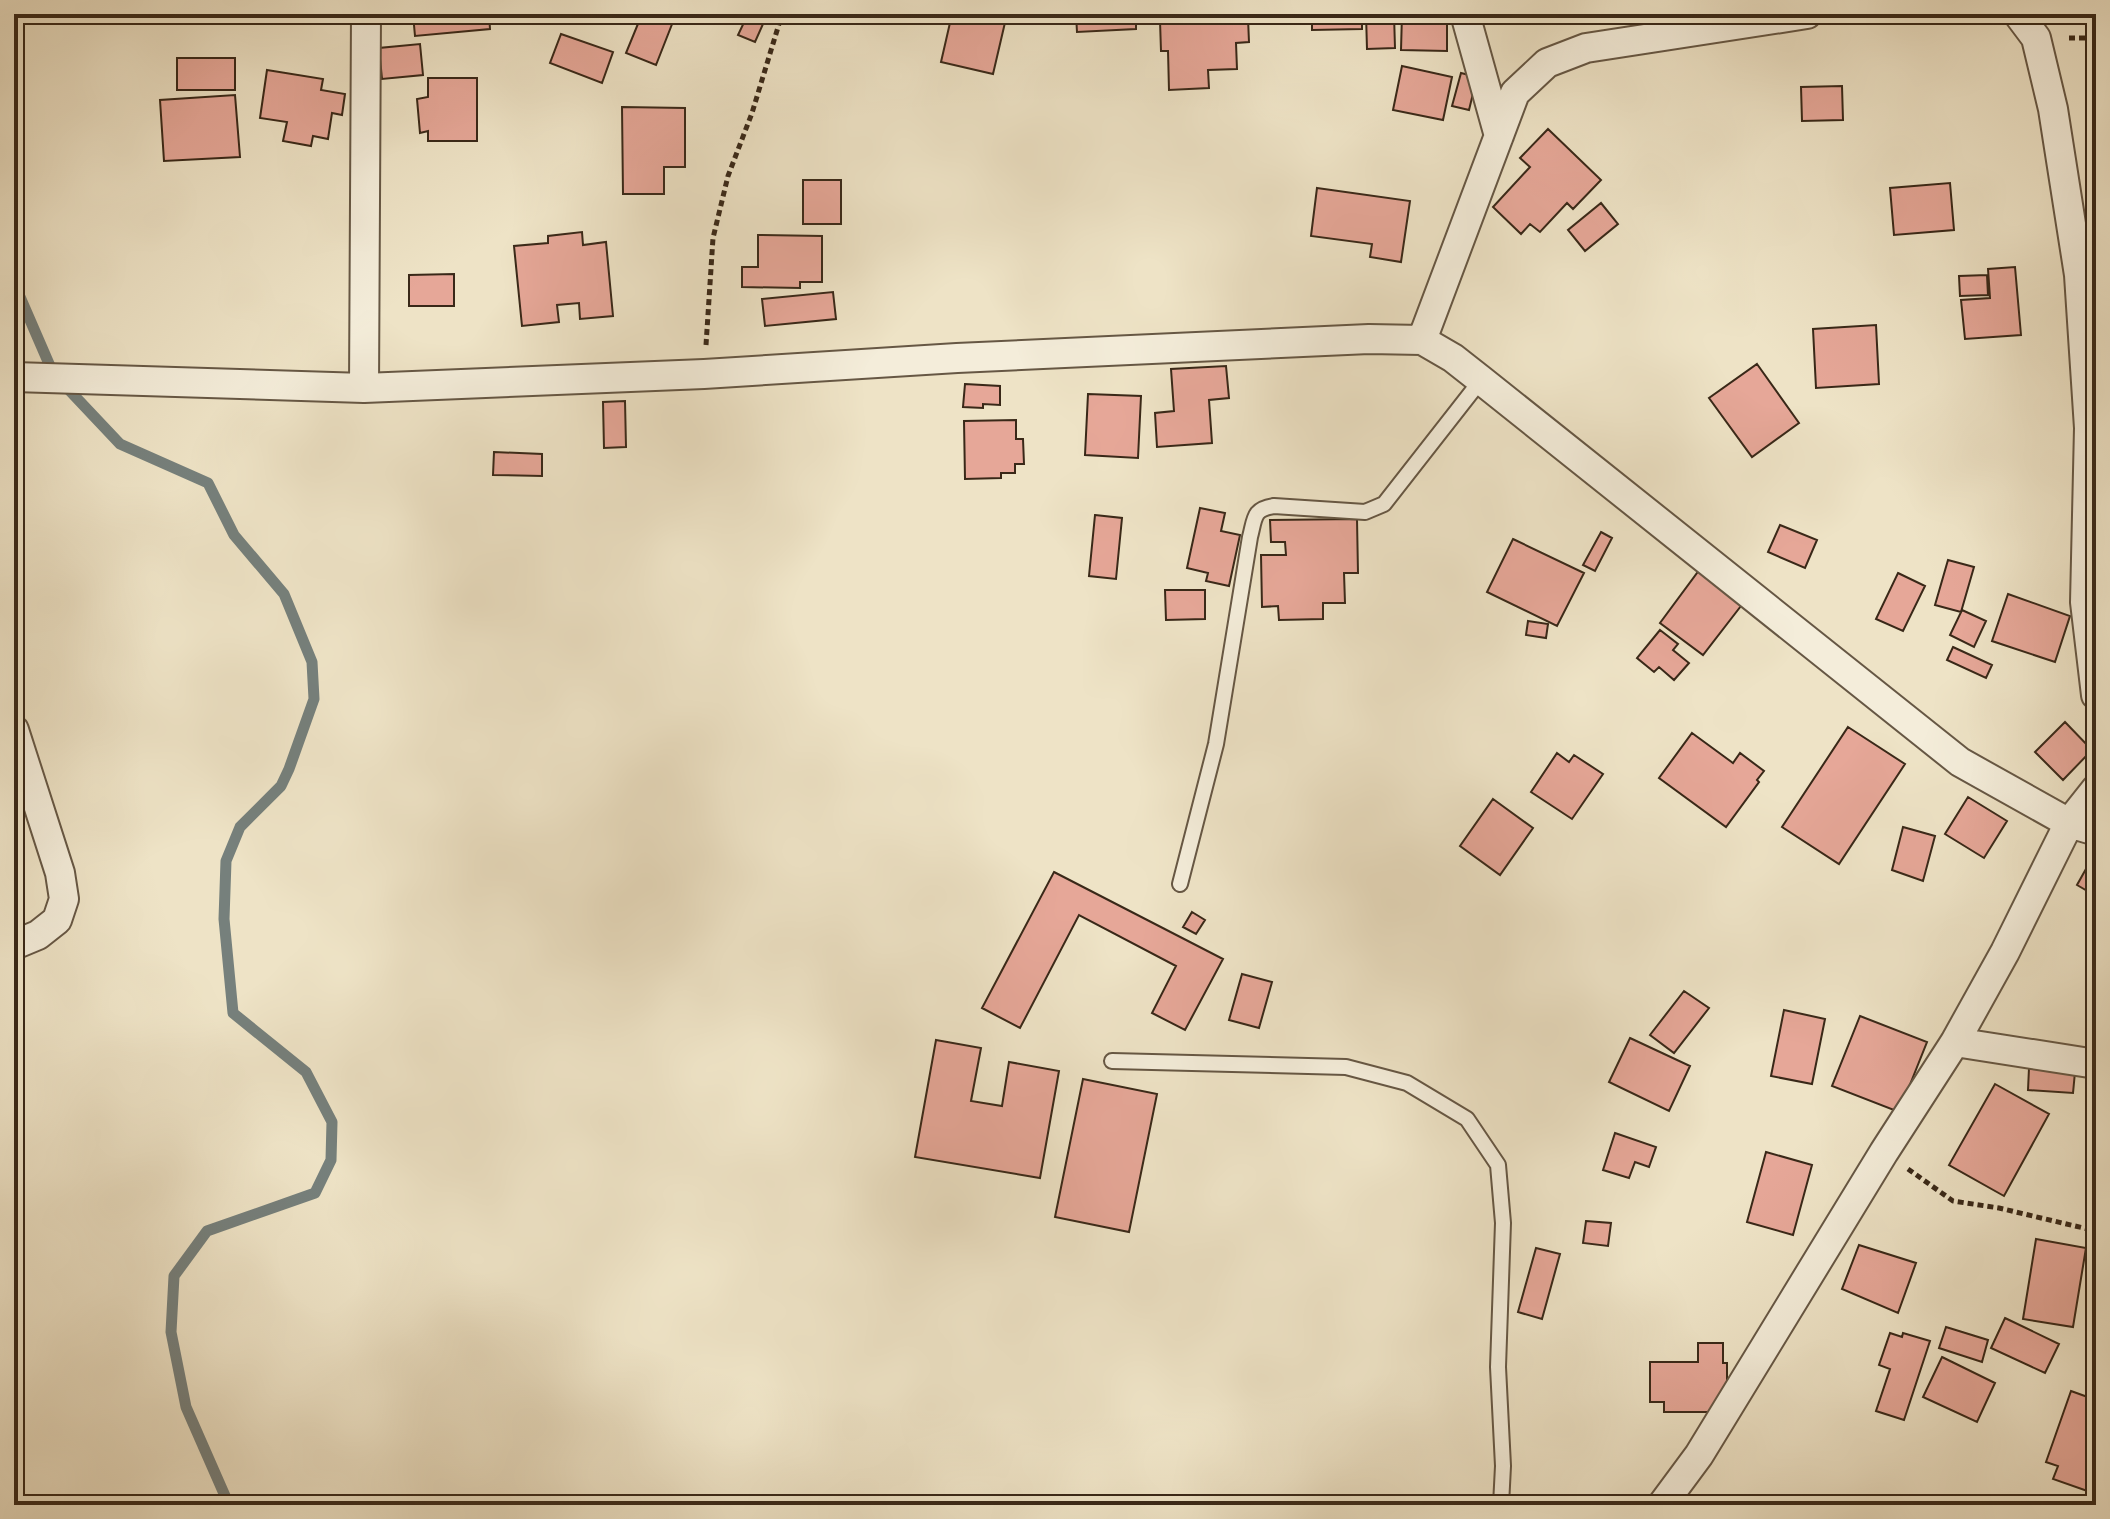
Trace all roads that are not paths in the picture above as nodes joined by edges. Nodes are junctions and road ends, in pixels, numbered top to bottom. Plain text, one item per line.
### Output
1 (366, 14) edge
2 (1465, 14) edge
3 (1807, 14) edge
4 (2018, 14) edge
5 (1499, 136) junction
6 (1422, 340) junction
7 (17, 377) edge
8 (1481, 380) junction
9 (364, 388) junction
10 (2096, 695) edge
11 (14, 730) edge
12 (2096, 789) edge
13 (2083, 827) edge
14 (1180, 884) dead end
15 (14, 945) edge
16 (1955, 1042) junction
17 (1112, 1061) dead end
18 (2096, 1064) edge
19 (1501, 1505) edge
20 (1662, 1505) edge

1 - 9 street
2 - 5 street
3 - 5 street
4 - 10 street
5 - 6 street
6 - 8 street
6 - 9 street
7 - 9 street
8 - 13 street
8 - 14 lane
11 - 15 street
12 - 13 street
13 - 16 street
16 - 18 street
16 - 20 street
17 - 19 lane

